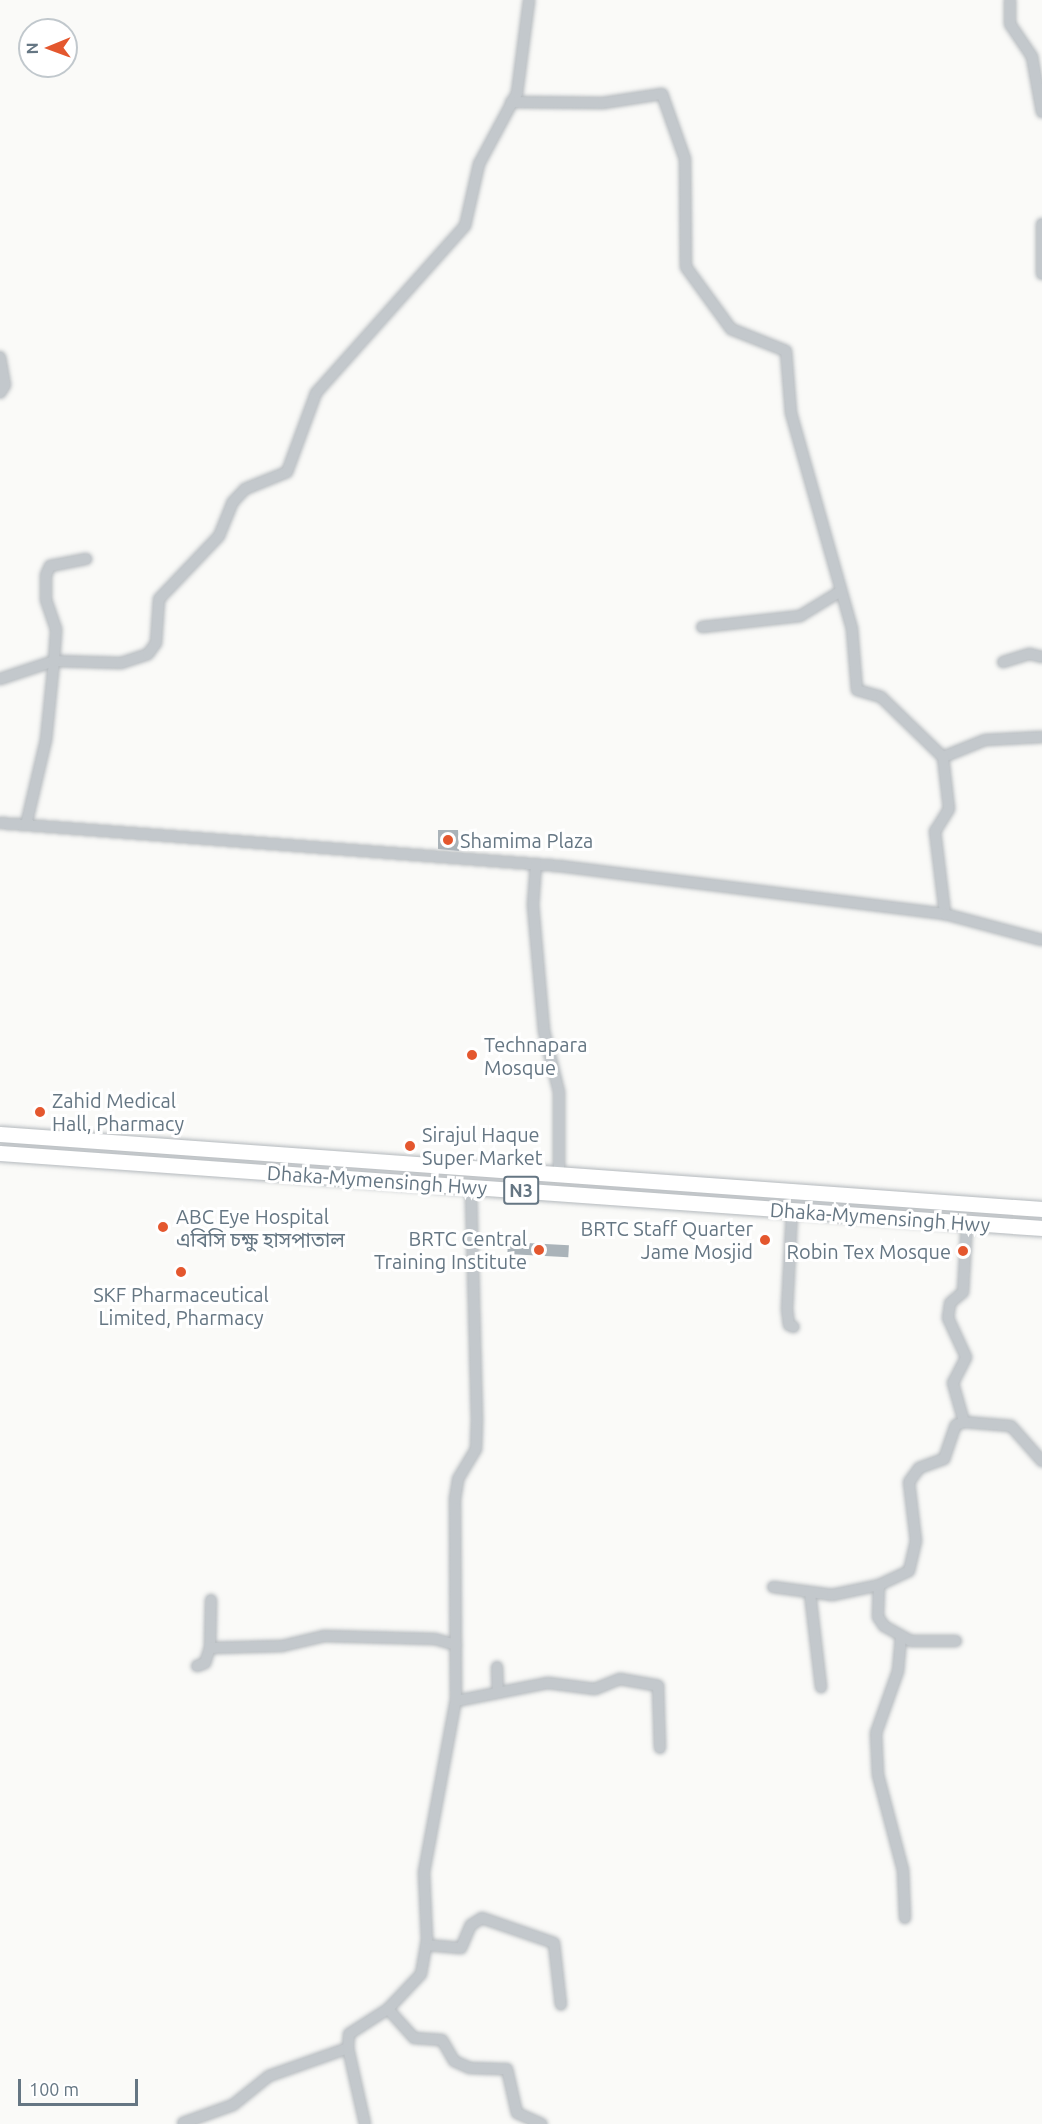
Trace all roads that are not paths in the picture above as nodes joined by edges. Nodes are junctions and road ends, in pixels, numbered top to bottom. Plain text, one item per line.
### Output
1 (529, 0) edge
2 (1010, 0) edge
3 (511, 102) junction
4 (1042, 112) edge
5 (1042, 224) edge
6 (1042, 274) edge
7 (0, 357) edge
8 (0, 393) edge
9 (86, 559) dead end
10 (841, 591) junction
11 (702, 627) dead end
12 (1042, 657) edge
13 (54, 661) junction
14 (1003, 662) dead end
15 (0, 679) edge
16 (1042, 737) edge
17 (943, 757) junction
18 (0, 823) edge
19 (26, 825) junction
20 (536, 864) junction
21 (945, 914) junction
22 (1042, 940) edge
23 (0, 1134) edge
24 (0, 1153) edge
25 (559, 1174) junction
26 (471, 1186) junction
27 (1042, 1209) edge
28 (792, 1210) junction
29 (968, 1223) junction
30 (1042, 1228) edge
31 (795, 1327) dead end
32 (964, 1422) junction
33 (1042, 1461) edge
34 (879, 1585) junction
35 (772, 1587) dead end
36 (810, 1593) junction
37 (212, 1600) dead end
38 (901, 1637) junction
39 (956, 1641) dead end
40 (456, 1645) junction
41 (210, 1648) junction
42 (196, 1666) dead end
43 (497, 1667) dead end
44 (822, 1687) dead end
45 (498, 1692) junction
46 (456, 1701) junction
47 (660, 1748) dead end
48 (905, 1918) dead end
49 (426, 1945) junction
50 (561, 2005) dead end
51 (388, 2009) junction
52 (348, 2048) junction
53 (183, 2123) edge
54 (366, 2124) edge
55 (542, 2124) edge

1 - 3 street
2 - 4 street
3 - 10 street
3 - 13 street
5 - 6 street
7 - 8 street
9 - 13 street
10 - 11 street
10 - 17 street
12 - 14 street
13 - 15 street
13 - 19 street
16 - 17 street
17 - 21 street
18 - 19 street
19 - 20 street
20 - 21 street
20 - 25 street
21 - 22 street
23 - 25 highway, Dhaka-Mymensingh Hwy / N3
24 - 26 highway, Dhaka-Mymensingh Hwy / N3
25 - 27 highway, Dhaka-Mymensingh Hwy / N3
26 - 28 highway, Dhaka-Mymensingh Hwy / N3
26 - 40 street
28 - 29 highway, Dhaka-Mymensingh Hwy / N3
28 - 31 street
29 - 30 highway, Dhaka-Mymensingh Hwy / N3
29 - 32 street
32 - 33 street
32 - 34 street
34 - 36 street
34 - 38 street
35 - 36 street
36 - 44 street
37 - 41 street
38 - 39 street
38 - 48 street
40 - 41 street
40 - 46 street
41 - 42 street
43 - 45 street
45 - 46 street
45 - 47 street
46 - 49 street
49 - 50 street
49 - 51 street
51 - 52 street
51 - 55 street
52 - 53 street
52 - 54 street

